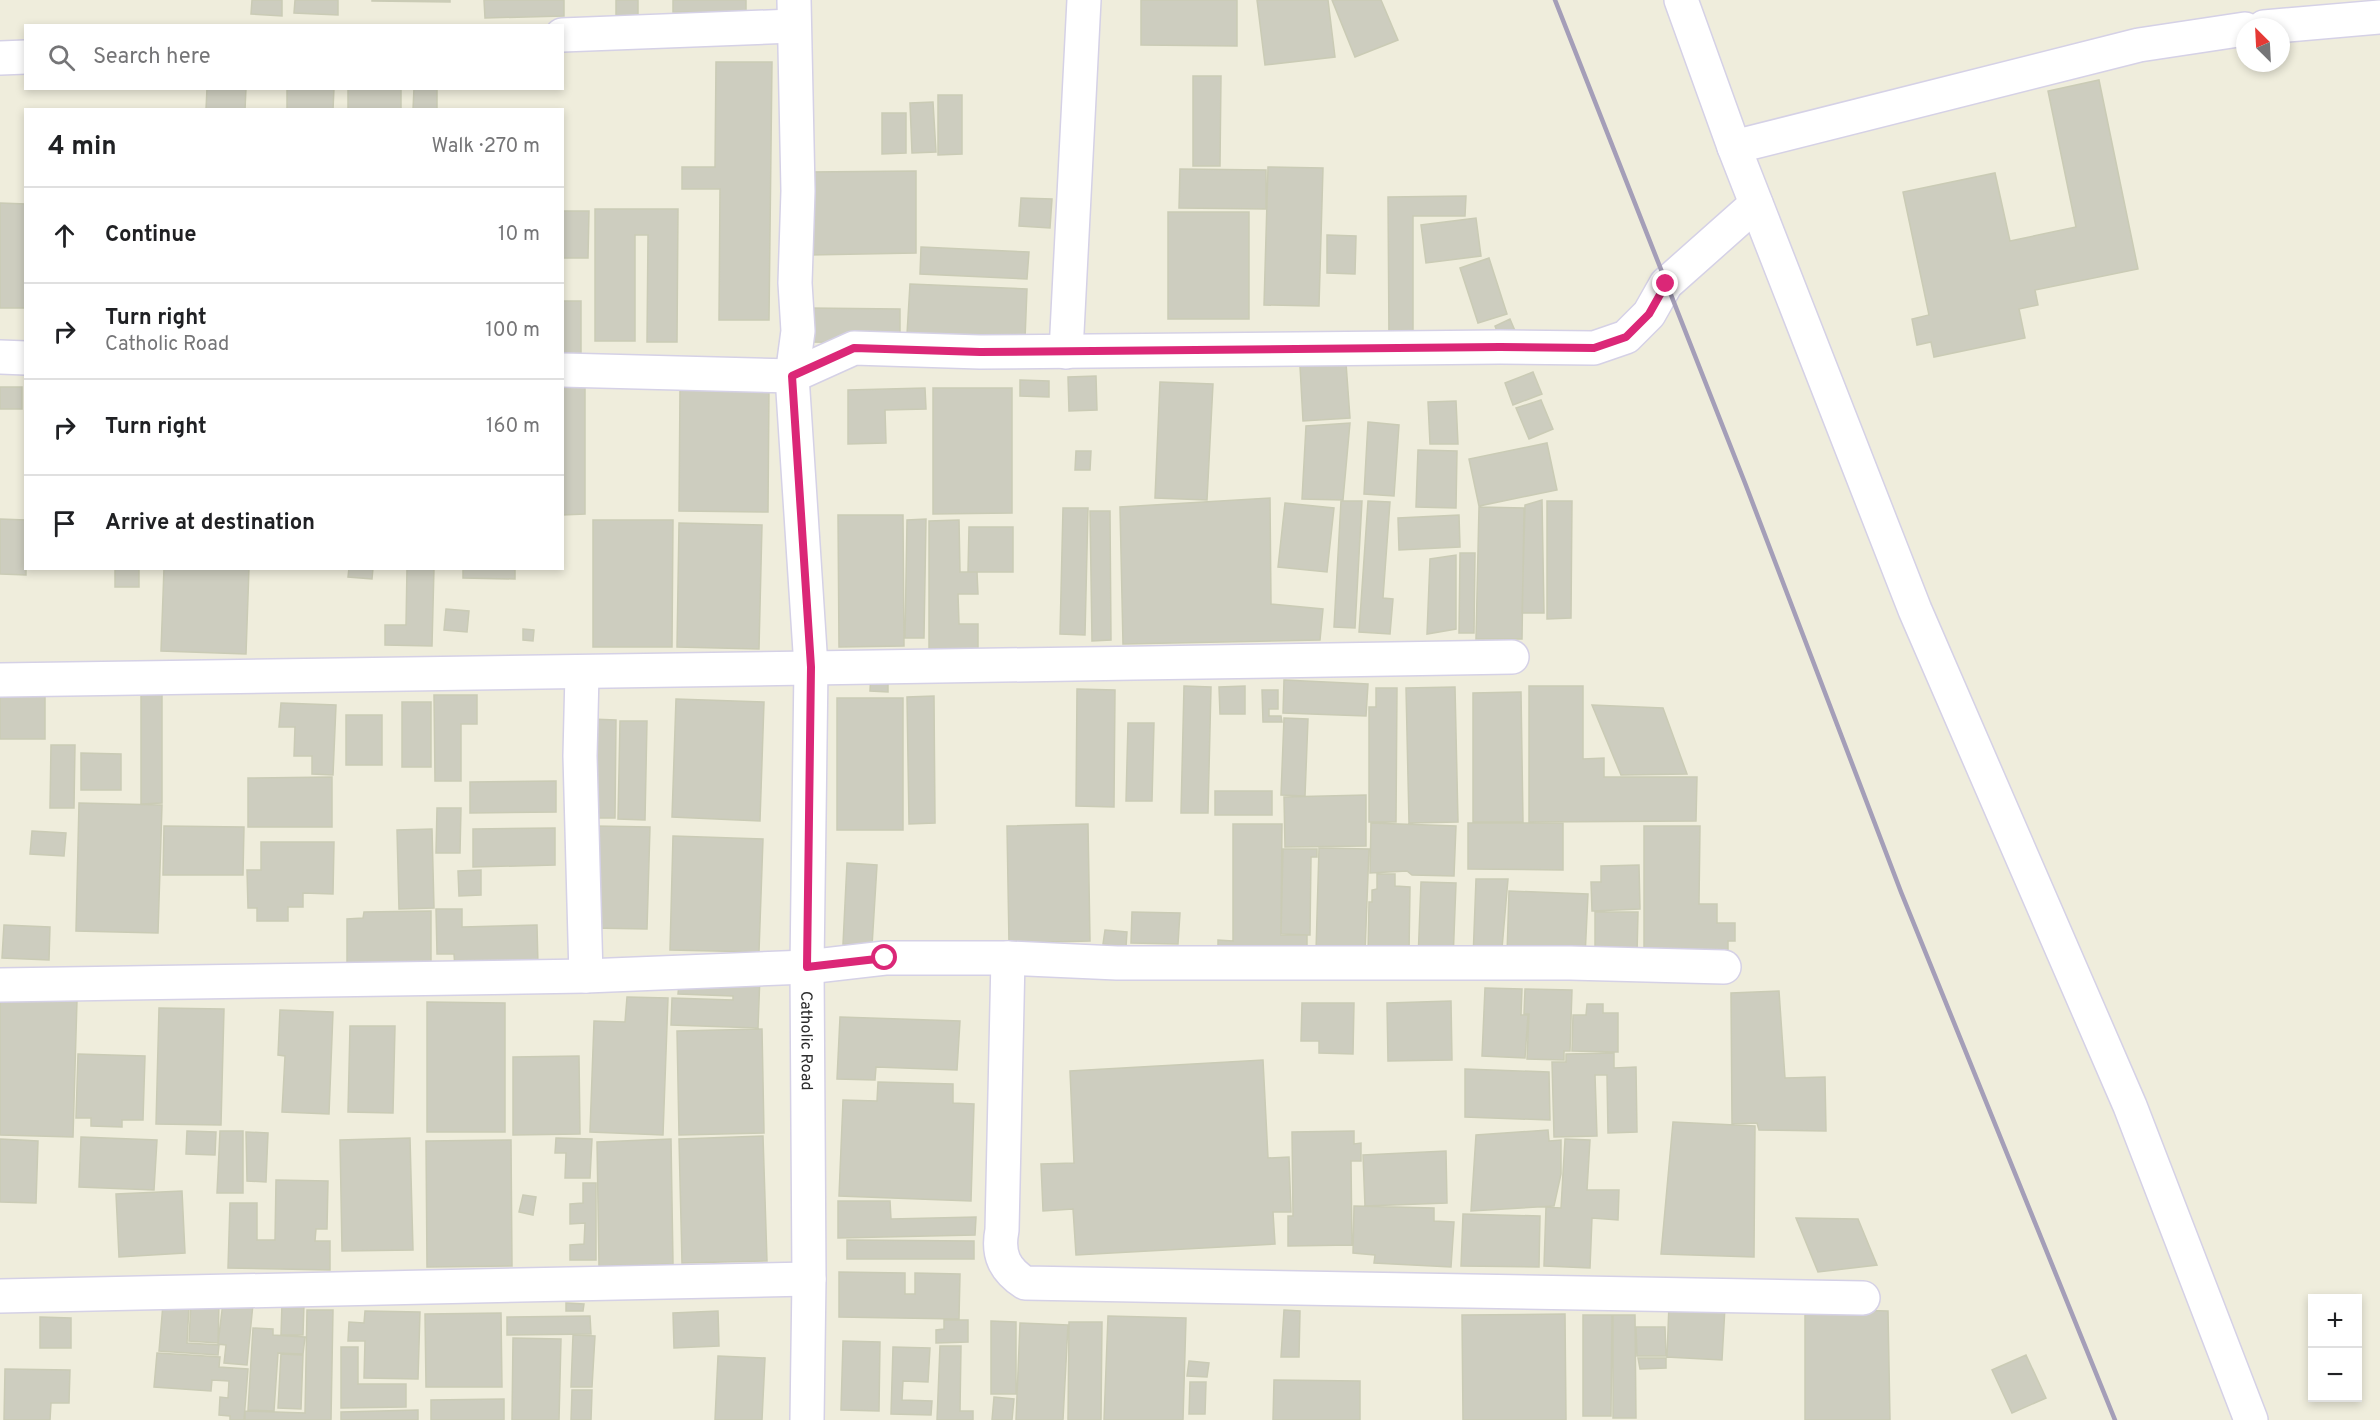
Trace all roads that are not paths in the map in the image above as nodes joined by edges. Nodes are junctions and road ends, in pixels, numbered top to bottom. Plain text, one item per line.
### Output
1 (1084, 0) edge
2 (1681, 0) edge
3 (2371, 11) edge
4 (794, 13) edge
5 (2290, 23) edge
6 (2236, 30) edge
7 (564, 35) edge
8 (24, 57) edge
9 (0, 58) edge
10 (1734, 147) junction
11 (1756, 204) junction
12 (1066, 352) junction
13 (0, 357) edge
14 (24, 358) edge
15 (564, 370) edge
16 (792, 376) junction
17 (1512, 657) dead end
18 (811, 667) junction
19 (582, 673) junction
20 (0, 680) edge
21 (1008, 958) junction
22 (807, 967) junction
23 (1724, 967) dead end
24 (586, 976) junction
25 (0, 985) edge
26 (809, 1279) junction
27 (0, 1296) edge
28 (1863, 1298) dead end
29 (807, 1420) edge
30 (2251, 1420) edge

1 - 12 street
2 - 10 street
3 - 5 street
4 - 7 street
4 - 16 street, Catholic Road
6 - 10 street
8 - 9 street
10 - 11 street
11 - 12 street
11 - 30 street
12 - 16 street
13 - 14 street
15 - 16 street
16 - 18 street, Catholic Road
17 - 18 street
18 - 19 street
18 - 22 street, Catholic Road
19 - 20 street
19 - 24 street
21 - 22 street
21 - 23 street
21 - 28 street
22 - 24 street
22 - 26 street, Catholic Road
24 - 25 street
26 - 27 street
26 - 29 street, Catholic Road

